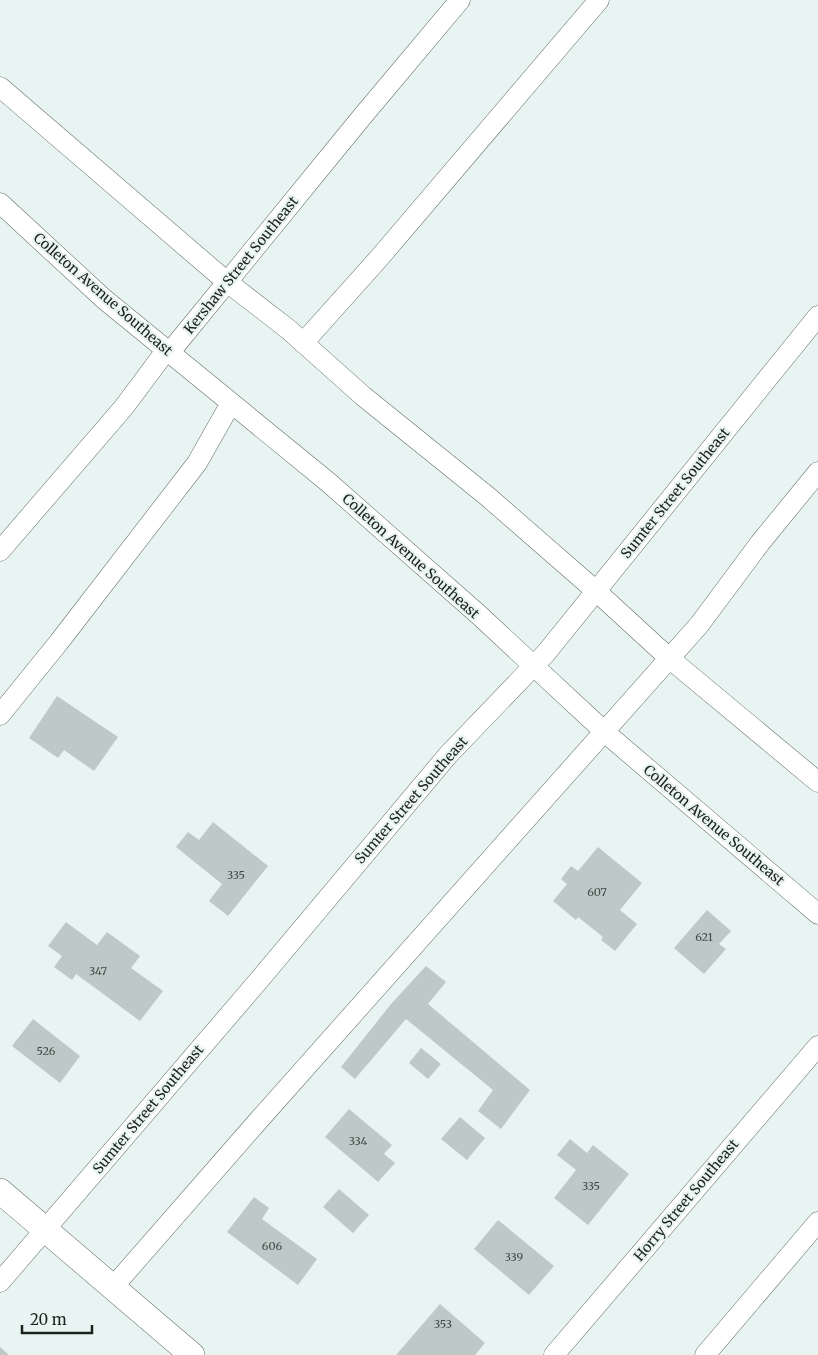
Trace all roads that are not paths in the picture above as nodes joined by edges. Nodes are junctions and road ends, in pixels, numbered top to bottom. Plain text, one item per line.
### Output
1 (460, 0) edge
2 (599, 0) edge
3 (0, 87) edge
4 (0, 203) edge
5 (227, 282) junction
6 (818, 316) edge
7 (303, 343) junction
8 (170, 352) junction
9 (231, 403) junction
10 (818, 472) edge
11 (0, 551) edge
12 (596, 591) junction
13 (669, 658) junction
14 (533, 666) junction
15 (0, 715) edge
16 (604, 731) junction
17 (818, 782) edge
18 (818, 914) edge
19 (818, 1046) edge
20 (0, 1191) edge
21 (818, 1222) edge
22 (46, 1230) junction
23 (0, 1282) edge
24 (113, 1287) junction
25 (192, 1355) edge
26 (554, 1355) edge
27 (706, 1355) edge

1 - 5 street, Kershaw Street Southeast
2 - 7 street
3 - 5 street
4 - 8 street, Colleton Avenue Southeast
5 - 7 street
5 - 8 street, Kershaw Street Southeast
6 - 12 street, Sumter Street Southeast
7 - 12 street
8 - 9 street, Colleton Avenue Southeast
8 - 11 street, Kershaw Street Southeast
9 - 14 street, Colleton Avenue Southeast
9 - 15 street
10 - 13 street
12 - 13 street
12 - 14 street, Sumter Street Southeast
13 - 16 street
13 - 17 street
14 - 16 street, Colleton Avenue Southeast
14 - 22 street, Sumter Street Southeast
16 - 18 street, Colleton Avenue Southeast
16 - 24 street
19 - 26 street, Horry Street Southeast
20 - 22 street
21 - 27 street
22 - 23 street, Sumter Street Southeast
22 - 24 street
24 - 25 street

